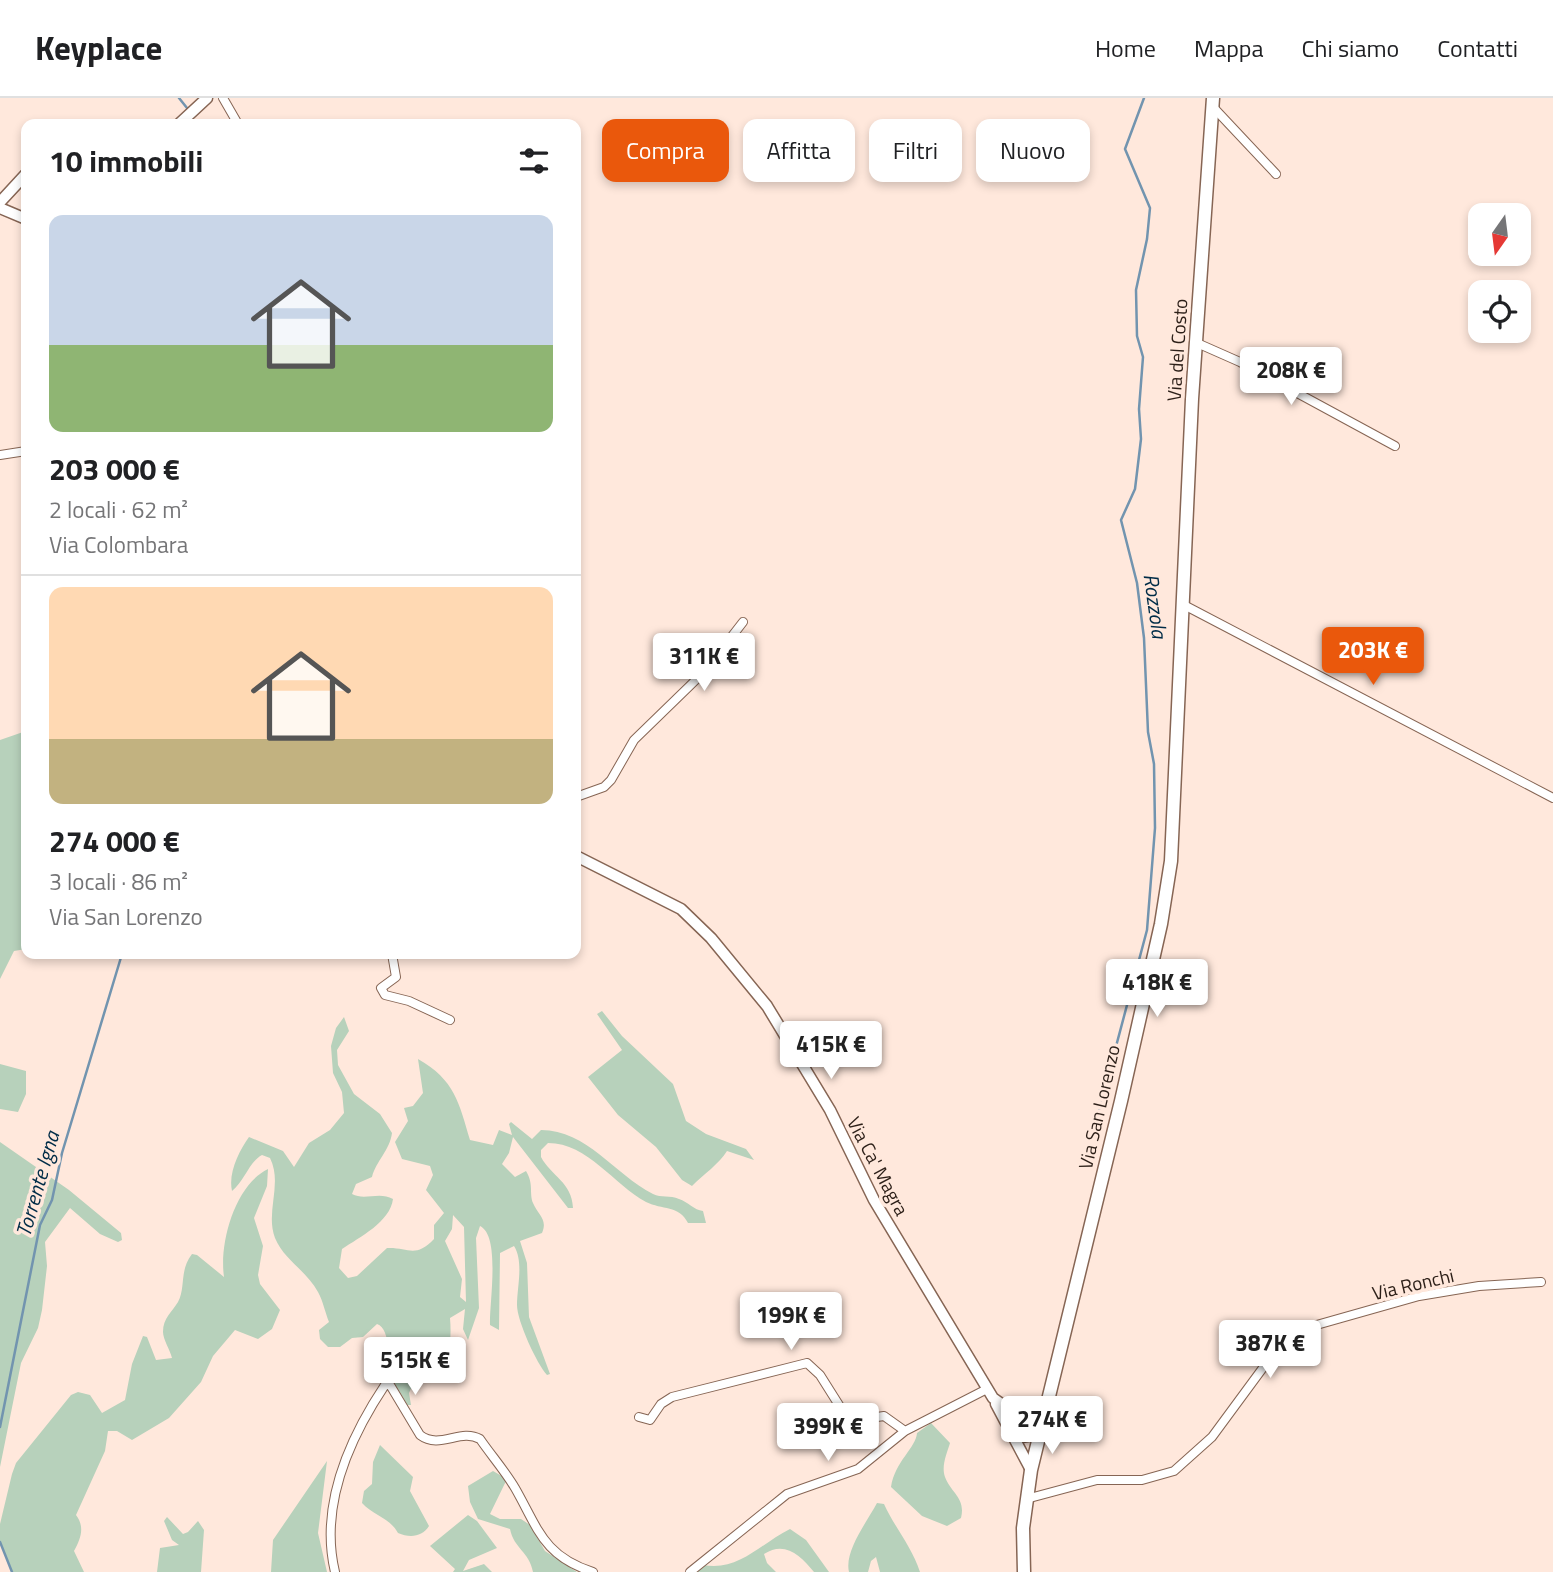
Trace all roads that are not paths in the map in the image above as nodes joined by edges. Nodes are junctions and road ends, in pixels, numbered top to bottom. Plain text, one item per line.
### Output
1 (208, 98) edge
2 (223, 98) edge
3 (1213, 102) edge
4 (185, 119) edge
5 (235, 119) edge
6 (1276, 174) dead end
7 (21, 179) edge
8 (0, 202) edge
9 (0, 208) edge
10 (21, 217) edge
11 (1197, 343) junction
12 (1395, 446) dead end
13 (21, 452) edge
14 (0, 456) edge
15 (1182, 604) junction
16 (743, 622) dead end
17 (581, 795) edge
18 (1553, 797) edge
19 (581, 859) edge
20 (393, 959) edge
21 (450, 1020) dead end
22 (1541, 1282) dead end
23 (990, 1394) junction
24 (639, 1417) dead end
25 (1043, 1421) junction
26 (1007, 1426) junction
27 (905, 1431) junction
28 (1041, 1434) junction
29 (1031, 1469) junction
30 (1026, 1499) junction
31 (335, 1572) edge
32 (593, 1572) edge
33 (690, 1572) edge
34 (1024, 1572) edge

1 - 4 street
2 - 5 street
3 - 6 street
3 - 11 main road, Via del Costo
7 - 8 street
9 - 10 street
11 - 12 street
11 - 15 main road, Via del Costo
13 - 14 street
15 - 18 street
15 - 25 main road, Via San Lorenzo
16 - 17 street
19 - 23 street, Via Ca' Magra
20 - 21 street
22 - 30 street, Via Ronchi
23 - 25 street
23 - 26 street, Via Ca' Magra
23 - 27 street
24 - 27 street
25 - 28 main road, Via San Lorenzo
26 - 28 street
26 - 29 street, Via Ca' Magra
27 - 33 street
28 - 29 main road, Via San Lorenzo
29 - 30 main road, Via San Lorenzo
30 - 34 main road, Via San Lorenzo
31 - 32 street

